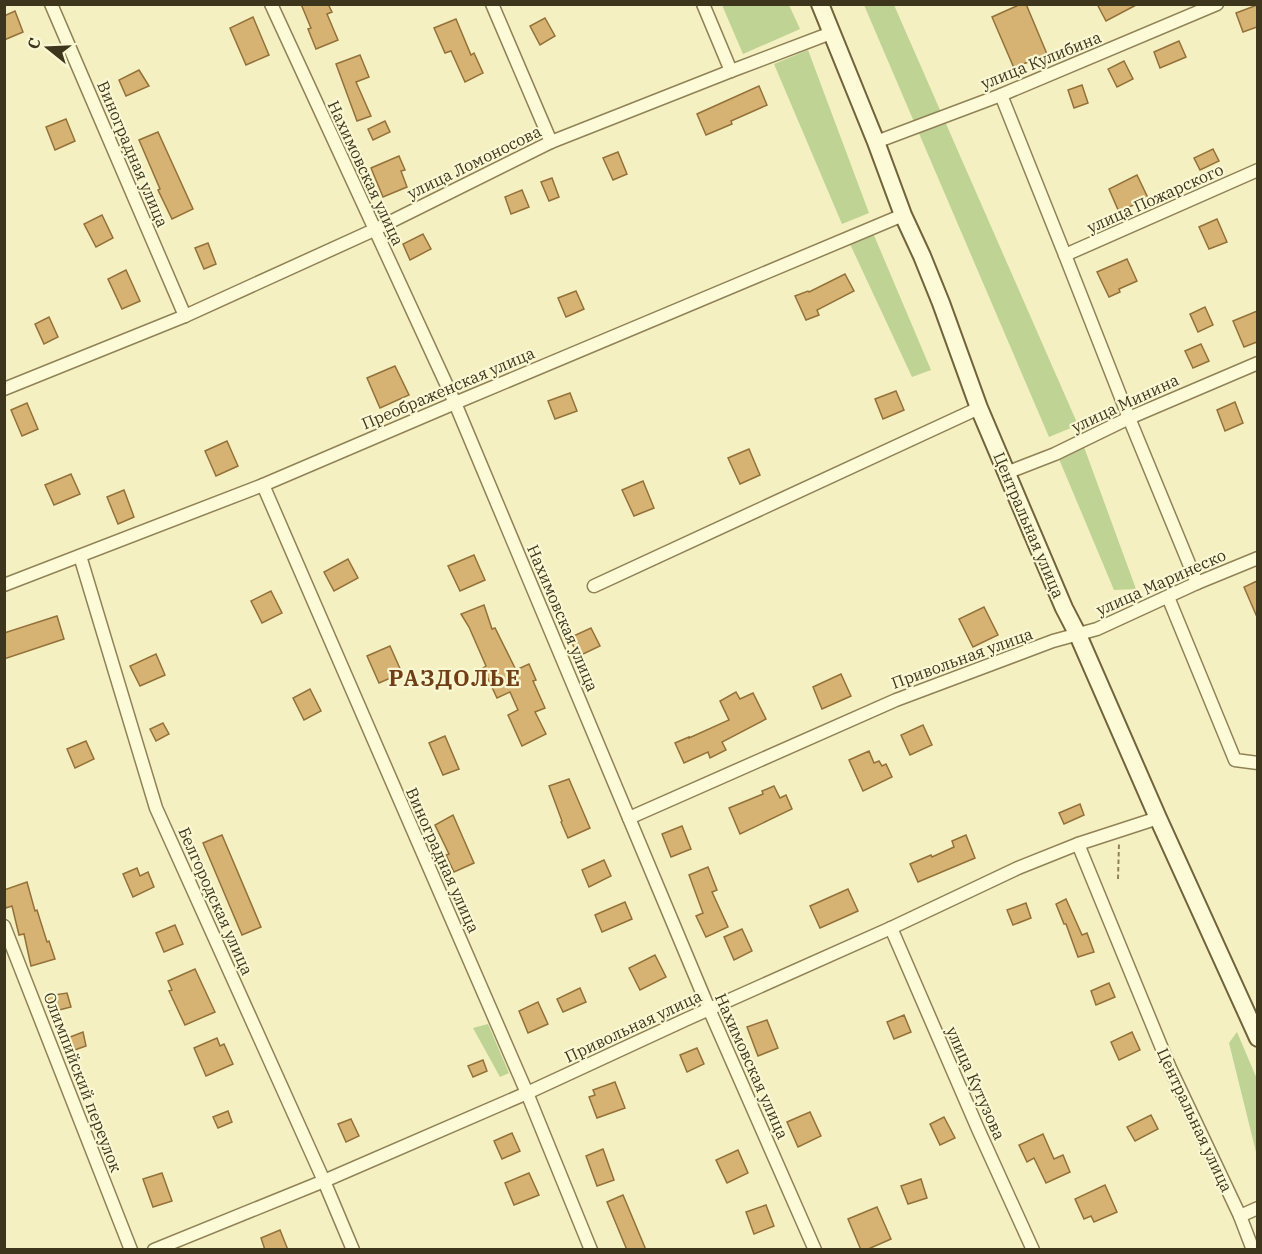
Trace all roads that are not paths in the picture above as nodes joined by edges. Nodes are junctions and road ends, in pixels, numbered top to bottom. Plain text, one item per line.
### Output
1 (51, 4) edge
2 (271, 4) edge
3 (492, 4) edge
4 (703, 4) edge
5 (820, 4) edge
6 (1217, 4) edge
7 (831, 33) junction
8 (731, 70) junction
9 (1000, 95) junction
10 (551, 142) junction
11 (876, 142) junction
12 (1257, 170) edge
13 (903, 215) junction
14 (374, 230) junction
15 (1065, 255) junction
16 (185, 316) junction
17 (1257, 363) edge
18 (4, 389) edge
19 (455, 403) junction
20 (979, 408) junction
21 (1128, 418) junction
22 (1006, 473) junction
23 (263, 485) junction
24 (80, 556) junction
25 (1257, 558) edge
26 (1197, 583) junction
27 (4, 585) edge
28 (594, 586) dead end
29 (1168, 597) junction
30 (1078, 635) junction
31 (1257, 763) edge
32 (629, 818) junction
33 (1158, 818) junction
34 (1078, 844) junction
35 (4, 926) edge
36 (891, 928) junction
37 (709, 1010) junction
38 (1257, 1038) edge
39 (527, 1093) junction
40 (324, 1180) junction
41 (1257, 1208) edge
42 (1240, 1216) junction
43 (131, 1250) edge
44 (154, 1250) edge
45 (352, 1250) edge
46 (591, 1250) edge
47 (815, 1250) edge
48 (1033, 1250) edge
49 (1253, 1250) edge

1 - 16 street, Виноградная улица
2 - 14 street, Нахимовская улица
3 - 10 street
4 - 8 street
5 - 7 main road, Центральная улица
6 - 9 street, улица Кулибина
7 - 8 street, улица Ломоносова
7 - 11 main road, Центральная улица
8 - 10 street, улица Ломоносова
9 - 11 street, улица Кулибина
9 - 15 street
10 - 14 street, улица Ломоносова
11 - 13 main road, Центральная улица
12 - 15 street, улица Пожарского
13 - 19 street, Преображенская улица
13 - 20 main road, Центральная улица
14 - 16 street, улица Ломоносова
14 - 19 street, Нахимовская улица
15 - 21 street
16 - 18 street, улица Ломоносова
17 - 21 street, улица Минина
19 - 23 street, Преображенская улица
19 - 32 street, Нахимовская улица
20 - 22 main road, Центральная улица
20 - 28 street
21 - 22 street, улица Минина
21 - 26 street
22 - 30 main road, Центральная улица
23 - 24 street, Преображенская улица
23 - 39 street, Виноградная улица
24 - 27 street, Преображенская улица
24 - 40 street, Белгородская улица
25 - 26 street, улица Маринеско
26 - 29 street, улица Маринеско
29 - 30 street, улица Маринеско
29 - 31 street
30 - 32 street, Привольная улица
30 - 33 main road, Центральная улица
32 - 37 street, Нахимовская улица
33 - 34 street, Привольная улица
33 - 38 main road, Центральная улица
34 - 36 street, Привольная улица
34 - 42 street, Центральная улица
35 - 43 street, Олимпийский переулок
36 - 37 street, Привольная улица
36 - 48 street, улица Кутузова
37 - 39 street, Привольная улица
37 - 47 street, Нахимовская улица
39 - 40 street, Привольная улица
39 - 46 street, Виноградная улица
40 - 44 street, Привольная улица
40 - 45 street, Белгородская улица
41 - 42 street
42 - 49 street, Центральная улица

